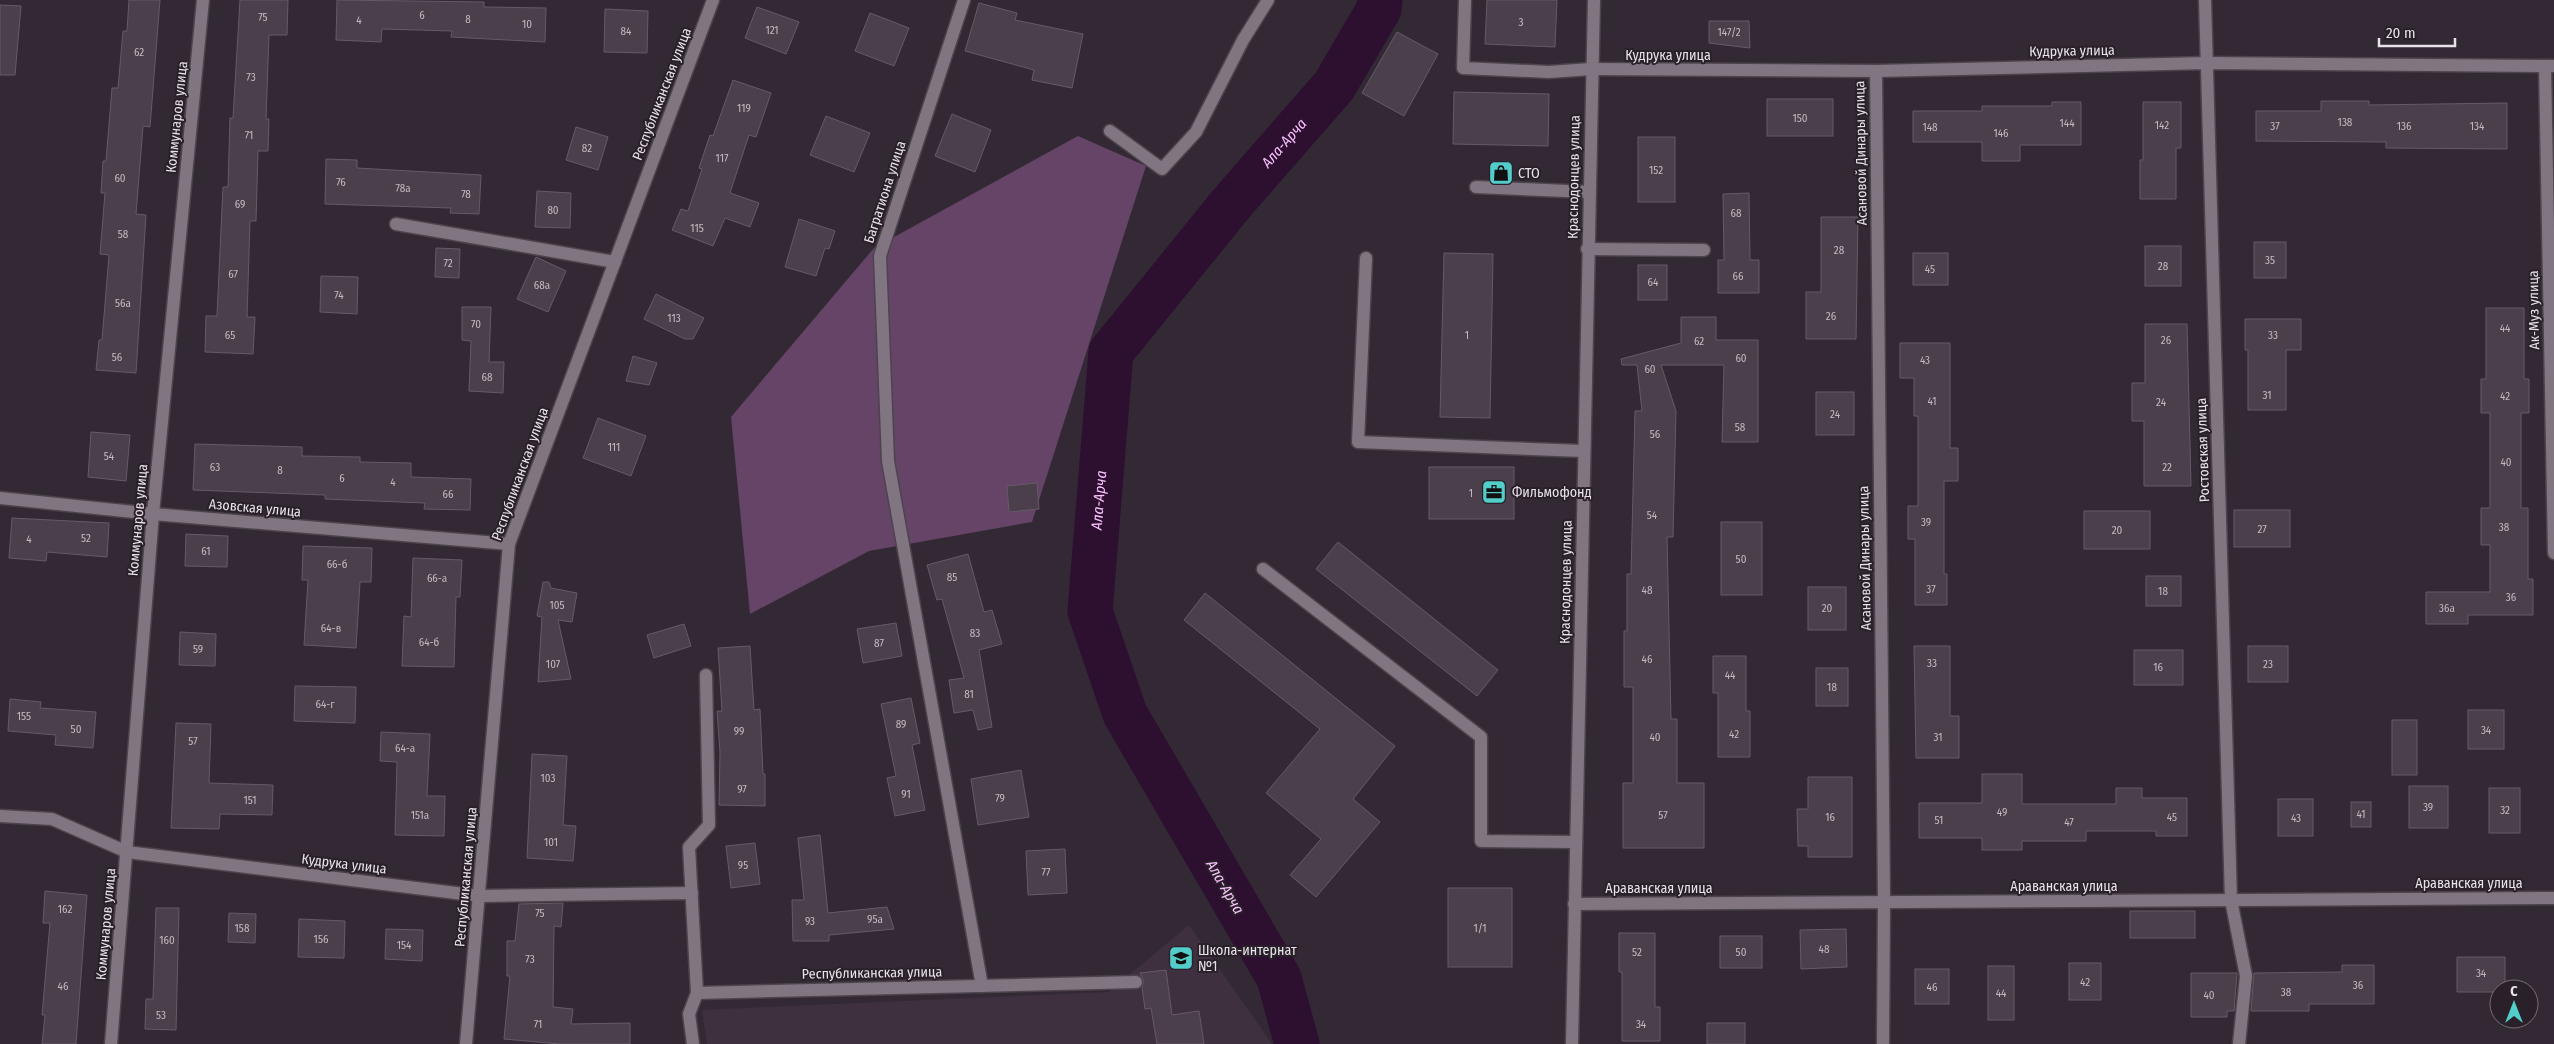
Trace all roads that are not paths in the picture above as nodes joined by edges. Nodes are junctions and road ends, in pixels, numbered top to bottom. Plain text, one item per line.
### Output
1 (203, 0) edge
2 (713, 0) edge
3 (964, 0) edge
4 (1268, 0) edge
5 (1465, 0) edge
6 (1594, 0) edge
7 (2205, 0) edge
8 (2206, 63) junction
9 (2549, 66) edge
10 (1591, 69) junction
11 (1876, 71) junction
12 (1110, 131) dead end
13 (1476, 187) dead end
14 (1589, 192) junction
15 (396, 224) dead end
16 (1588, 249) junction
17 (1704, 250) dead end
18 (1366, 258) dead end
19 (615, 262) junction
20 (1584, 451) junction
21 (0, 498) edge
22 (153, 514) junction
23 (508, 544) junction
24 (2554, 554) edge
25 (1264, 569) dead end
26 (706, 675) dead end
27 (0, 816) edge
28 (1576, 842) junction
29 (127, 852) junction
30 (692, 893) junction
31 (480, 896) junction
32 (2554, 898) edge
33 (2231, 900) junction
34 (1884, 902) junction
35 (1574, 904) junction
36 (1136, 982) dead end
37 (982, 986) junction
38 (697, 993) junction
39 (111, 1044) edge
40 (466, 1044) edge
41 (693, 1044) edge
42 (1572, 1044) edge
43 (1883, 1044) edge
44 (2239, 1044) edge

1 - 22 street, Коммунаров улица
2 - 19 street, Республиканская улица
3 - 37 street, Багратиона улица
4 - 12 street
5 - 10 street, Кудрука улица
6 - 10 street, Краснодонцев улица
7 - 8 street, Ростовская улица
8 - 9 street, Кудрука улица
8 - 11 street, Кудрука улица
8 - 33 street, Ростовская улица
9 - 24 street, Ак-Муз улица
10 - 11 street, Кудрука улица
10 - 14 street, Краснодонцев улица
11 - 34 street, Асановой Динары улица
13 - 14 street
14 - 16 street, Краснодонцев улица
15 - 19 street
16 - 17 street
16 - 20 street, Краснодонцев улица
18 - 20 street
19 - 23 street, Республиканская улица
20 - 28 street, Краснодонцев улица
21 - 22 street, Азовская улица
22 - 23 street, Азовская улица
22 - 29 street, Коммунаров улица
23 - 31 street, Республиканская улица
25 - 28 street
26 - 30 street
27 - 29 street, Кудрука улица
28 - 35 street, Краснодонцев улица
29 - 31 street, Кудрука улица
29 - 39 street, Коммунаров улица
30 - 31 street, Кудрука улица
30 - 38 street
31 - 40 street, Республиканская улица
32 - 33 street, Араванская улица
33 - 34 street, Араванская улица
33 - 44 street, Ростовская улица
34 - 35 street, Араванская улица
34 - 43 street, Асановой Динары улица
35 - 42 street, Краснодонцев улица
36 - 37 street, Республиканская улица
37 - 38 street, Республиканская улица
38 - 41 street

